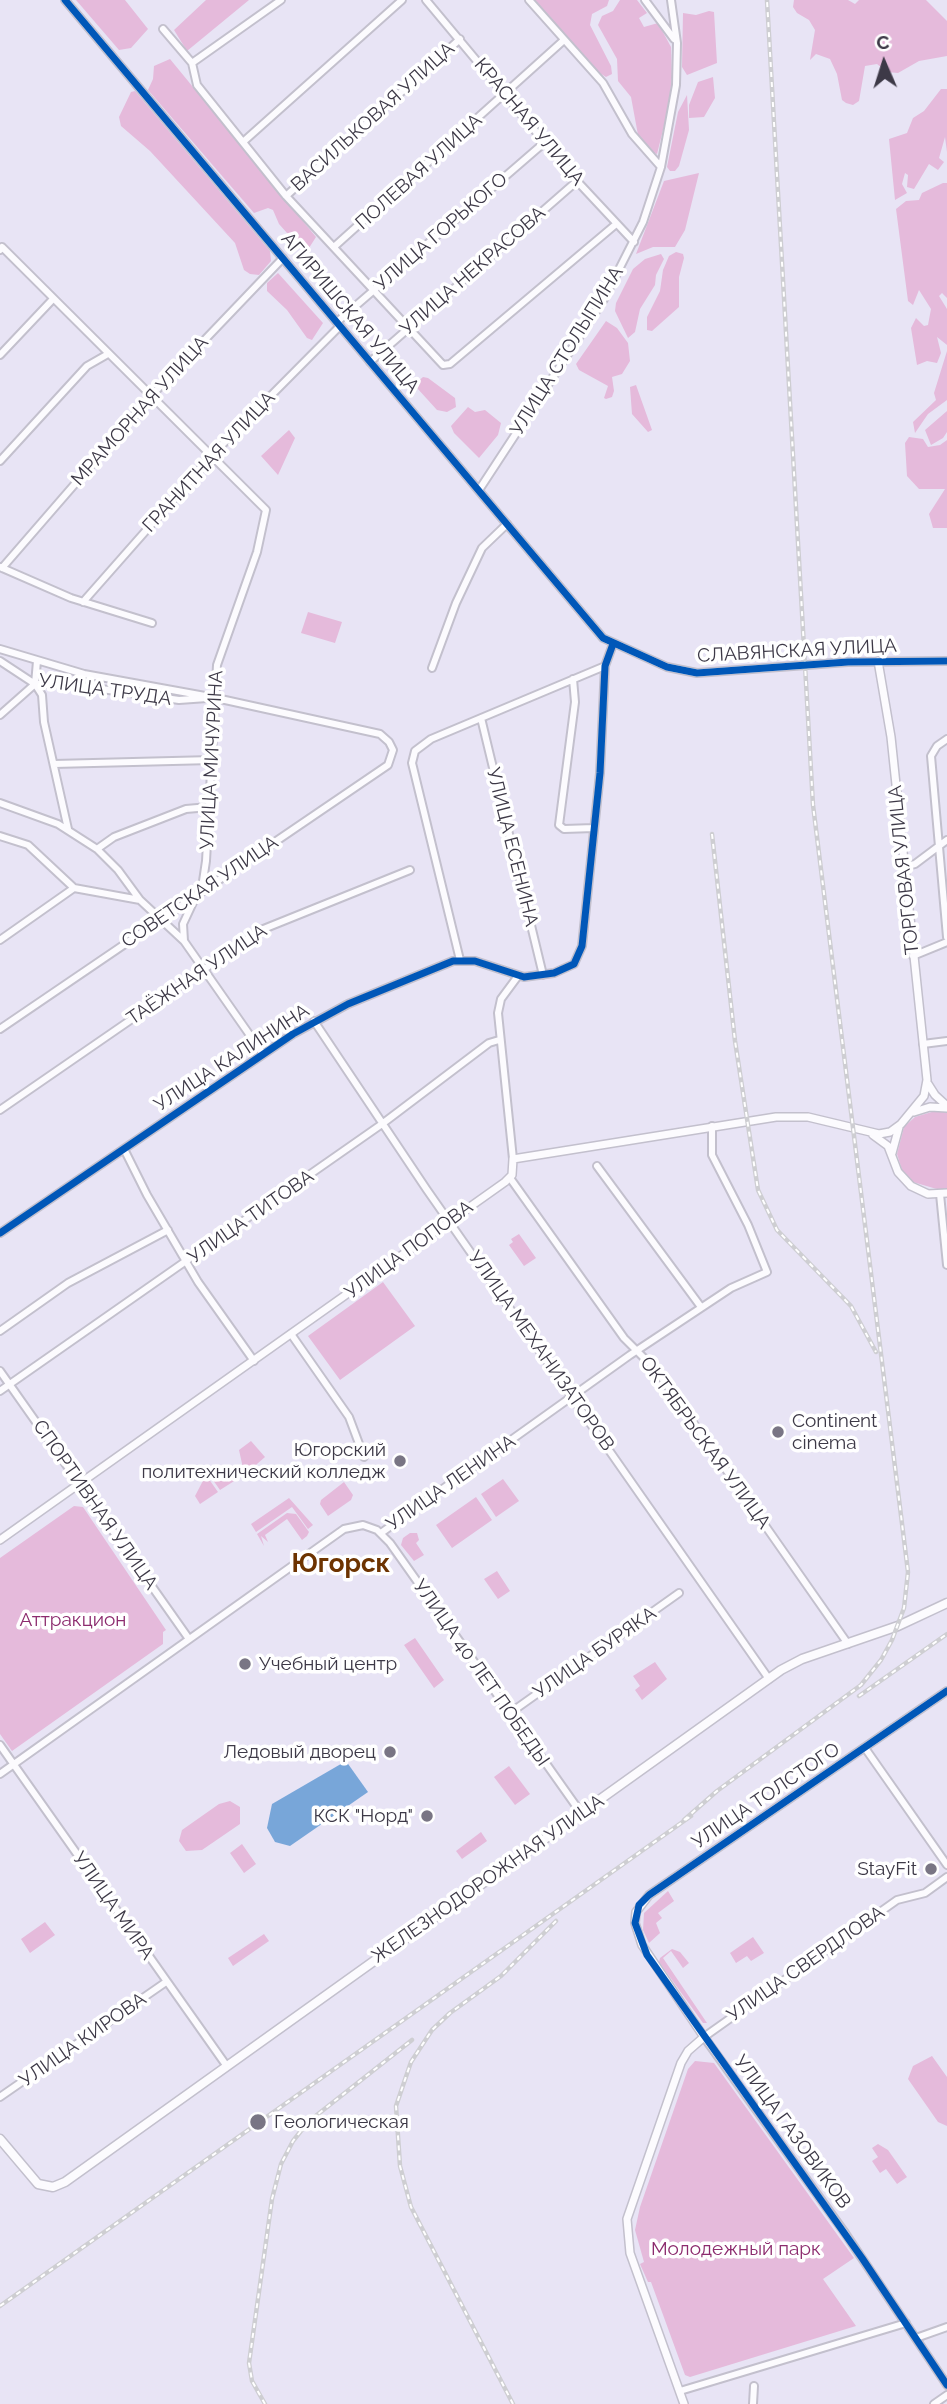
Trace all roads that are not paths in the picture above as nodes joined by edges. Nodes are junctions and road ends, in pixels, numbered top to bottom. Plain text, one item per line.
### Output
1 (65, 0) edge
2 (281, 0) edge
3 (402, 0) edge
4 (426, 0) edge
5 (528, 0) edge
6 (645, 0) edge
7 (671, 0) edge
8 (163, 29) dead end
9 (460, 39) junction
10 (564, 40) junction
11 (677, 44) junction
12 (192, 63) junction
13 (506, 94) junction
14 (243, 142) junction
15 (545, 142) junction
16 (661, 167) junction
17 (577, 181) junction
18 (286, 195) junction
19 (615, 225) junction
20 (634, 242) junction
21 (335, 246) junction
22 (1, 249) edge
23 (283, 258) junction
24 (374, 290) junction
25 (53, 299) junction
26 (338, 324) junction
27 (409, 328) junction
28 (108, 354) junction
29 (0, 355) edge
30 (370, 362) junction
31 (152, 394) junction
32 (212, 455) junction
33 (0, 461) edge
34 (479, 491) junction
35 (507, 524) junction
36 (1, 567) edge
37 (83, 602) junction
38 (152, 623) dead end
39 (613, 644) junction
40 (0, 649) edge
41 (0, 661) edge
42 (37, 661) junction
43 (878, 661) junction
44 (947, 661) edge
45 (605, 666) junction
46 (432, 668) dead end
47 (573, 678) junction
48 (35, 684) junction
49 (216, 698) junction
50 (0, 715) edge
51 (481, 718) junction
52 (947, 739) edge
53 (393, 750) joint
54 (212, 760) junction
55 (54, 764) junction
56 (0, 803) edge
57 (209, 807) junction
58 (594, 828) junction
59 (68, 830) junction
60 (0, 836) edge
61 (947, 840) edge
62 (938, 847) junction
63 (97, 849) junction
64 (904, 867) junction
65 (410, 870) dead end
66 (74, 888) junction
67 (199, 892) junction
68 (140, 900) junction
69 (159, 919) junction
70 (0, 940) edge
71 (947, 940) edge
72 (184, 941) junction
73 (913, 956) junction
74 (460, 960) junction
75 (205, 970) junction
76 (543, 975) junction
77 (518, 976) junction
78 (314, 1021) junction
79 (0, 1029) edge
80 (499, 1040) junction
81 (947, 1041) edge
82 (923, 1044) junction
83 (263, 1054) junction
84 (927, 1080) junction
85 (947, 1107) edge
86 (0, 1110) edge
87 (908, 1117) junction
88 (382, 1124) junction
89 (901, 1124) junction
90 (712, 1126) junction
91 (866, 1132) junction
92 (124, 1149) junction
93 (528, 1157) junction
94 (513, 1159) junction
95 (893, 1160) junction
96 (597, 1167) dead end
97 (511, 1176) junction
98 (944, 1194) edge
99 (945, 1221) edge
100 (450, 1222) junction
101 (168, 1230) junction
102 (0, 1233) edge
103 (186, 1262) junction
104 (947, 1265) edge
105 (701, 1307) junction
106 (0, 1331) edge
107 (291, 1334) junction
108 (636, 1350) junction
109 (254, 1361) junction
110 (0, 1371) edge
111 (10, 1384) junction
112 (0, 1391) edge
113 (572, 1395) junction
114 (364, 1457) dead end
115 (81, 1484) junction
116 (381, 1533) junction
117 (0, 1540) edge
118 (680, 1593) dead end
119 (947, 1603) edge
120 (189, 1639) junction
121 (848, 1644) junction
122 (769, 1679) junction
123 (947, 1691) edge
124 (510, 1713) junction
125 (0, 1745) edge
126 (865, 1748) junction
127 (14, 1764) junction
128 (0, 1774) edge
129 (581, 1813) junction
130 (947, 1865) edge
131 (947, 1877) edge
132 (642, 1945) joint
133 (166, 1982) junction
134 (704, 2037) junction
135 (226, 2065) junction
136 (0, 2098) edge
137 (0, 2139) edge
138 (906, 2323) junction
139 (947, 2327) edge
140 (916, 2338) junction
141 (947, 2385) edge
142 (754, 2386) dead end
143 (680, 2391) junction
144 (947, 2395) edge
145 (684, 2404) edge
146 (752, 2404) edge
147 (934, 2404) edge

1 - 23 street, АГИРИШСКАЯ УЛИЦА
2 - 12 street
3 - 14 street
4 - 9 street, КРАСНАЯ УЛИЦА
5 - 10 street
6 - 11 street
7 - 11 street, УЛИЦА СТОЛЫПИНА
8 - 12 street
9 - 13 street, КРАСНАЯ УЛИЦА
9 - 18 street, ВАСИЛЬКОВАЯ УЛИЦА
10 - 13 street, ПОЛЕВАЯ УЛИЦА
10 - 16 street
11 - 16 street, УЛИЦА СТОЛЫПИНА
12 - 14 street
13 - 15 street, КРАСНАЯ УЛИЦА
13 - 21 street, ПОЛЕВАЯ УЛИЦА
14 - 18 street
15 - 17 street, КРАСНАЯ УЛИЦА
15 - 24 street, УЛИЦА ГОРЬКОГО
16 - 20 street, УЛИЦА СТОЛЫПИНА
17 - 19 street, КРАСНАЯ УЛИЦА
17 - 27 street, УЛИЦА НЕКРАСОВА
18 - 21 street
19 - 20 street, КРАСНАЯ УЛИЦА
19 - 27 street, УЛИЦА СТОЛЫПИНА
20 - 34 street, УЛИЦА СТОЛЫПИНА
21 - 24 street
22 - 25 street
23 - 26 street, АГИРИШСКАЯ УЛИЦА
23 - 31 street, МРАМОРНАЯ УЛИЦА
24 - 26 street, УЛИЦА ГОРЬКОГО
24 - 27 street
25 - 28 street
25 - 29 street
26 - 30 street, АГИРИШСКАЯ УЛИЦА
26 - 32 street, ГРАНИТНАЯ УЛИЦА
27 - 30 street, УЛИЦА НЕКРАСОВА
28 - 31 street
28 - 33 street
30 - 34 street, АГИРИШСКАЯ УЛИЦА
31 - 32 street
31 - 36 street, МРАМОРНАЯ УЛИЦА
32 - 37 street, ГРАНИТНАЯ УЛИЦА
32 - 49 street, УЛИЦА МИЧУРИНА
34 - 35 street, АГИРИШСКАЯ УЛИЦА
35 - 39 street, АГИРИШСКАЯ УЛИЦА
35 - 46 street
36 - 37 street
37 - 38 street
39 - 43 street, СЛАВЯНСКАЯ УЛИЦА
39 - 45 street
40 - 42 street, УЛИЦА ТРУДА
41 - 48 street, УЛИЦА ТРУДА
42 - 48 street
42 - 49 street, УЛИЦА ТРУДА
43 - 44 street, СЛАВЯНСКАЯ УЛИЦА
43 - 64 street, ТОРГОВАЯ УЛИЦА
45 - 47 street
45 - 58 street
47 - 51 street
47 - 58 street
48 - 49 street, УЛИЦА ТРУДА
48 - 50 street
48 - 55 street
49 - 53 street, УЛИЦА ТРУДА
49 - 54 street, УЛИЦА МИЧУРИНА
51 - 74 street
51 - 76 street, УЛИЦА ЕСЕНИНА
52 - 62 street
53 - 67 street, СОВЕТСКАЯ УЛИЦА
54 - 55 street
54 - 57 street, УЛИЦА МИЧУРИНА
55 - 59 street
56 - 59 street
57 - 63 street
57 - 67 street, УЛИЦА МИЧУРИНА
58 - 76 street
59 - 63 street
60 - 66 street
61 - 62 street
62 - 64 street
62 - 71 street
63 - 68 street
64 - 73 street, ТОРГОВАЯ УЛИЦА
65 - 75 street, ТАЁЖНАЯ УЛИЦА
66 - 68 street
66 - 70 street
67 - 69 street, СОВЕТСКАЯ УЛИЦА
67 - 72 street, УЛИЦА МИЧУРИНА
68 - 69 street
69 - 72 street
69 - 79 street, СОВЕТСКАЯ УЛИЦА
71 - 73 street
72 - 75 street
73 - 82 street, ТОРГОВАЯ УЛИЦА
74 - 77 street
74 - 78 street, УЛИЦА КАЛИНИНА
75 - 83 street
75 - 86 street, ТАЁЖНАЯ УЛИЦА
76 - 77 street
77 - 80 street
78 - 83 street, УЛИЦА КАЛИНИНА
78 - 88 street, УЛИЦА МЕХАНИЗАТОРОВ
80 - 88 street, УЛИЦА ТИТОВА
80 - 94 street
81 - 82 street
82 - 84 street, ТОРГОВАЯ УЛИЦА
83 - 92 street, УЛИЦА КАЛИНИНА
84 - 85 street
84 - 87 street
85 - 87 street
87 - 89 street
88 - 100 street, УЛИЦА МЕХАНИЗАТОРОВ
88 - 103 street, УЛИЦА ТИТОВА
89 - 91 street
89 - 95 street
90 - 91 street
90 - 93 street
90 - 105 street, УЛИЦА ЛЕНИНА
91 - 95 street
92 - 101 street
92 - 102 street, УЛИЦА КАЛИНИНА
93 - 94 street
93 - 97 street, УЛИЦА ПОПОВА
94 - 97 street
95 - 98 street
96 - 105 street
97 - 100 street, УЛИЦА ПОПОВА
97 - 108 street, ОКТЯБРЬСКАЯ УЛИЦА
98 - 99 street
99 - 104 street
100 - 107 street, УЛИЦА ПОПОВА
100 - 113 street, УЛИЦА МЕХАНИЗАТОРОВ
101 - 103 street
101 - 106 street
103 - 109 street
103 - 111 street, УЛИЦА ТИТОВА
105 - 108 street, УЛИЦА ЛЕНИНА
107 - 109 street, УЛИЦА ПОПОВА
107 - 114 street
108 - 113 street, УЛИЦА ЛЕНИНА
108 - 121 street, ОКТЯБРЬСКАЯ УЛИЦА
109 - 115 street, УЛИЦА ПОПОВА
110 - 111 street, СПОРТИВНАЯ УЛИЦА
111 - 112 street, УЛИЦА ТИТОВА
111 - 115 street, СПОРТИВНАЯ УЛИЦА
113 - 116 street, УЛИЦА ЛЕНИНА
113 - 122 street, УЛИЦА МЕХАНИЗАТОРОВ
115 - 117 street, УЛИЦА ПОПОВА
115 - 120 street, СПОРТИВНАЯ УЛИЦА
116 - 120 street, УЛИЦА ЛЕНИНА
116 - 124 street, УЛИЦА 40 ЛЕТ ПОБЕДЫ
118 - 124 street, УЛИЦА БУРЯКА
119 - 121 main road, ЖЕЛЕЗНОДОРОЖНАЯ УЛИЦА
120 - 127 street, УЛИЦА ЛЕНИНА
121 - 122 main road, ЖЕЛЕЗНОДОРОЖНАЯ УЛИЦА
122 - 129 main road, ЖЕЛЕЗНОДОРОЖНАЯ УЛИЦА
123 - 126 street, УЛИЦА ТОЛСТОГО
124 - 129 street, УЛИЦА 40 ЛЕТ ПОБЕДЫ
125 - 127 street, УЛИЦА МИРА
126 - 130 street
126 - 132 street, УЛИЦА ТОЛСТОГО
127 - 128 street, УЛИЦА ЛЕНИНА
127 - 133 street, УЛИЦА МИРА
129 - 135 main road, ЖЕЛЕЗНОДОРОЖНАЯ УЛИЦА
131 - 134 street, УЛИЦА СВЕРДЛОВА
132 - 134 street, УЛИЦА ГАЗОВИКОВ
133 - 135 street, УЛИЦА МИРА
133 - 136 street, УЛИЦА КИРОВА
134 - 138 street, УЛИЦА ГАЗОВИКОВ
134 - 143 street
135 - 137 main road, ЖЕЛЕЗНОДОРОЖНАЯ УЛИЦА
138 - 140 street, УЛИЦА ГАЗОВИКОВ
138 - 143 street
139 - 140 street
140 - 141 street, УЛИЦА ГАЗОВИКОВ
142 - 146 street
143 - 145 street
144 - 147 street

